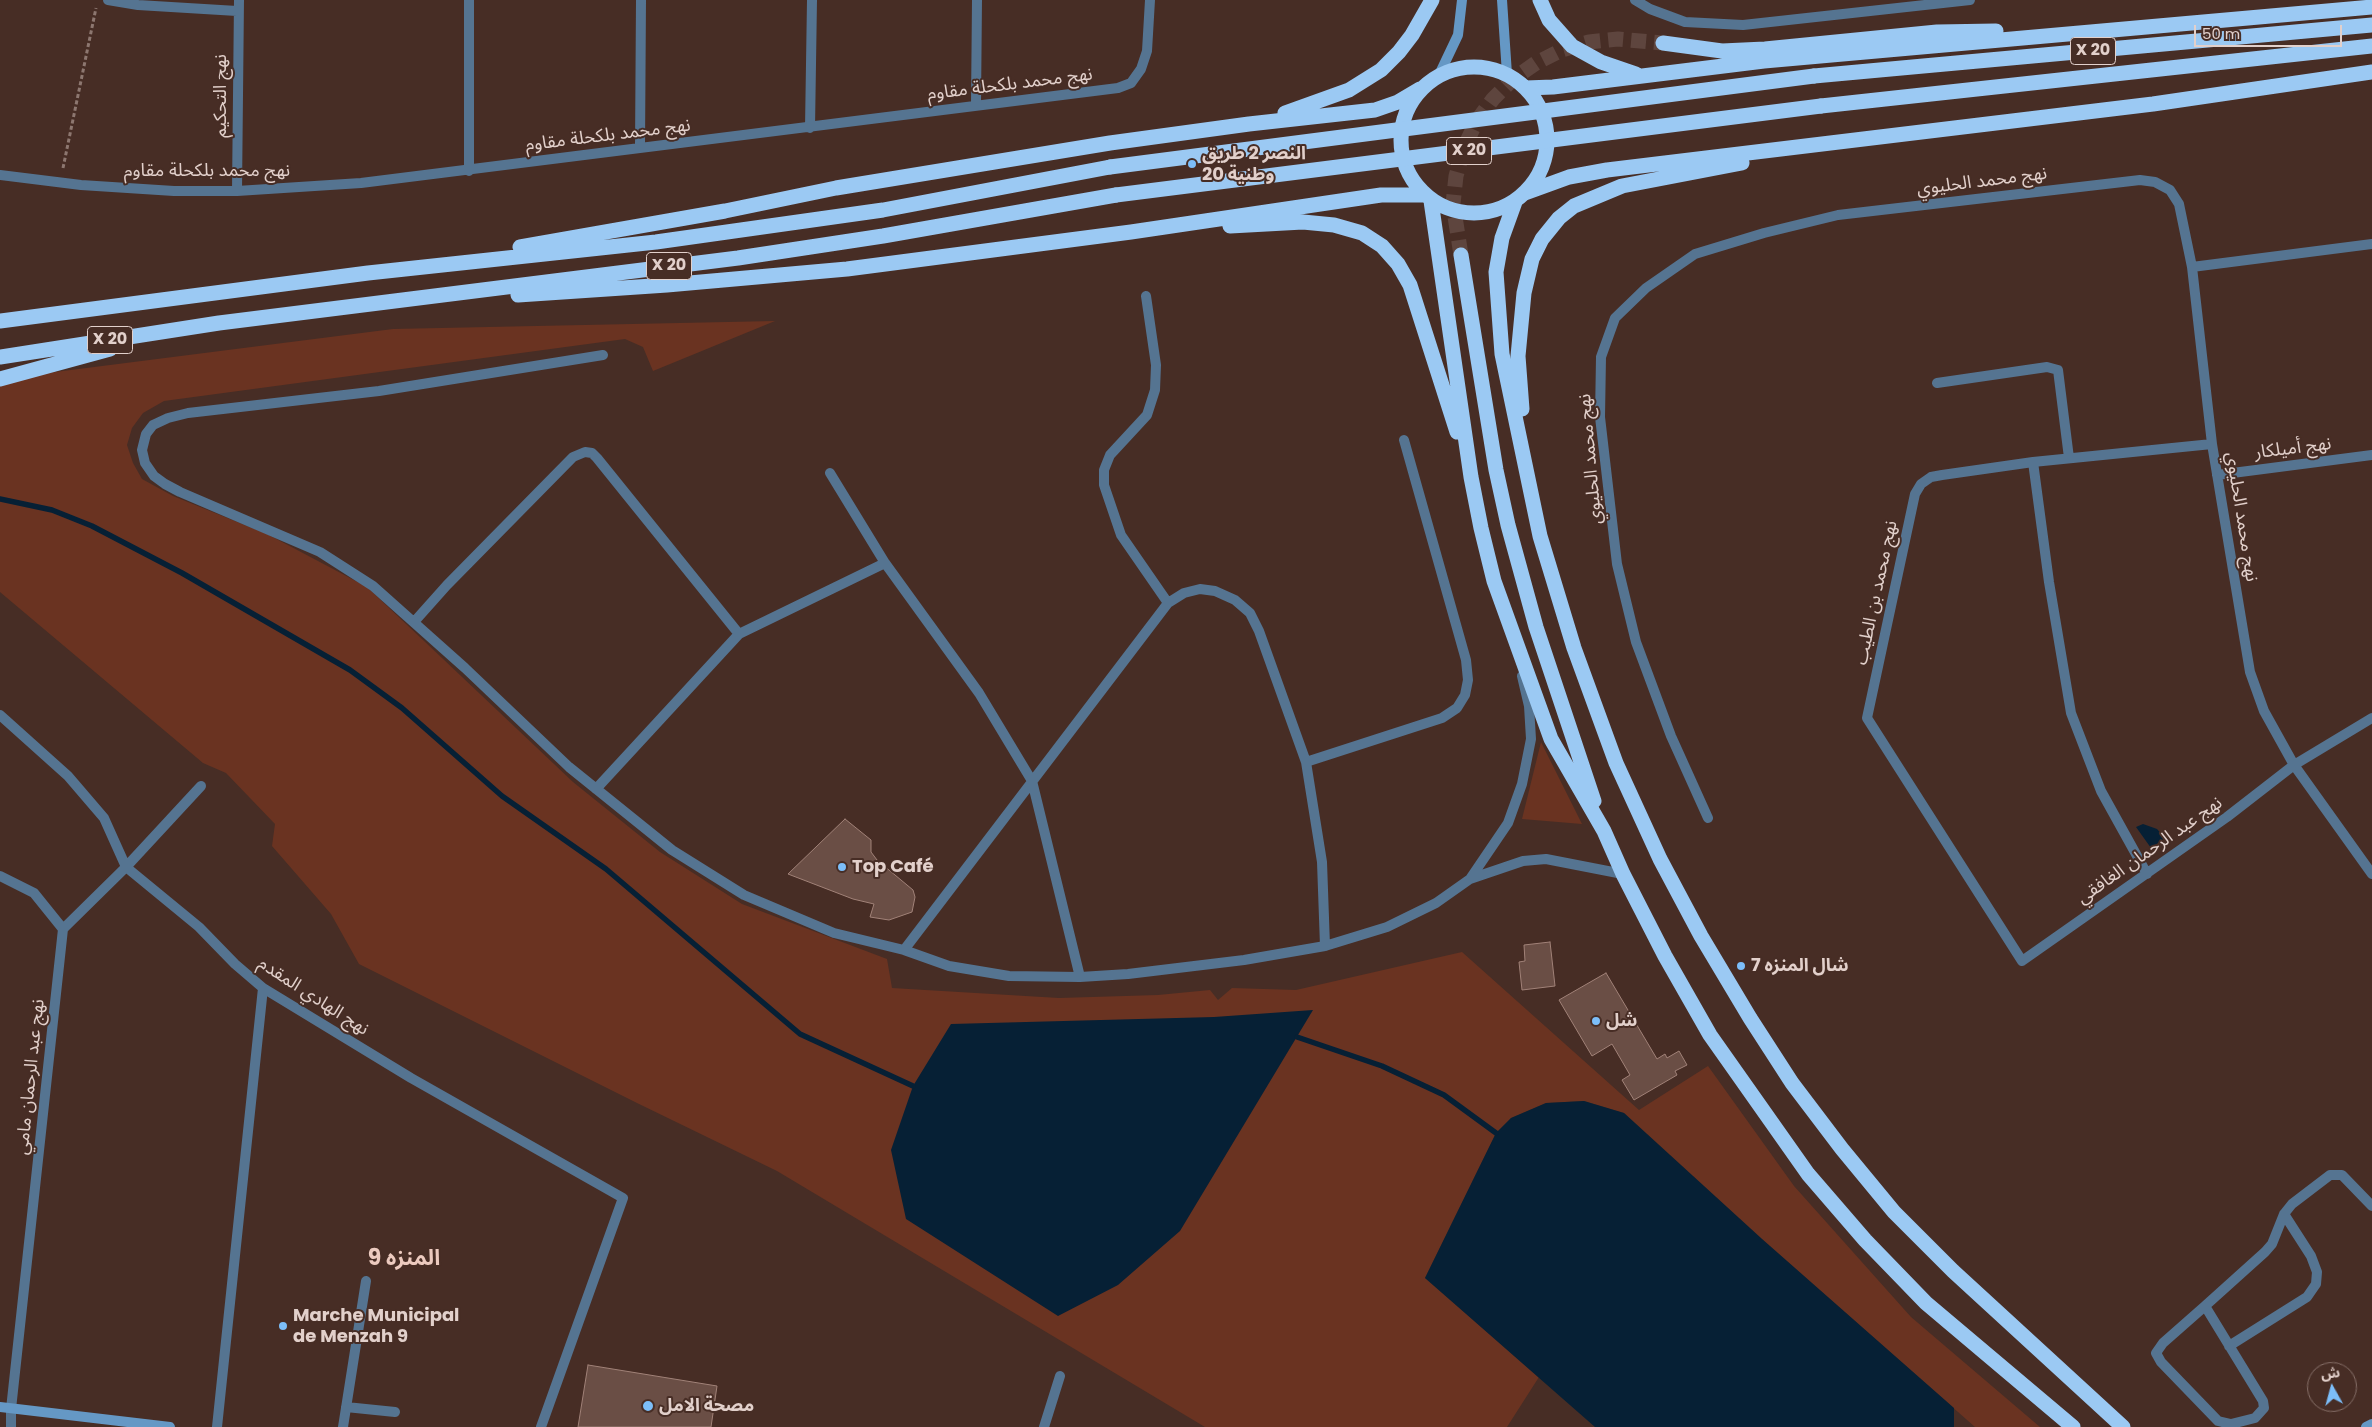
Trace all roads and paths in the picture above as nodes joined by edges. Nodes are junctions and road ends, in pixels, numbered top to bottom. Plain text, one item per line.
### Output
1 (98, 0) edge
2 (108, 0) edge
3 (470, 0) edge
4 (641, 0) edge
5 (812, 0) edge
6 (977, 0) edge
7 (1150, 0) edge
8 (1432, 0) edge
9 (1462, 0) edge
10 (1502, 0) edge
11 (1540, 0) edge
12 (1635, 0) edge
13 (1970, 0) edge
14 (238, 5) edge
15 (2372, 8) edge
16 (2372, 25) edge
17 (2118, 30) junction
18 (1663, 43) tunnel mouth
19 (2372, 46) edge
20 (2372, 72) edge
21 (1507, 74) junction
22 (1439, 75) junction
23 (1639, 76) junction
24 (1526, 88) junction
25 (1420, 89) junction
26 (976, 104) junction
27 (1249, 124) junction
28 (810, 128) junction
29 (1871, 138) junction
30 (640, 148) junction
31 (469, 171) junction
32 (0, 175) edge
33 (60, 183) junction
34 (237, 191) junction
35 (1520, 197) junction
36 (1428, 198) junction
37 (1131, 232) junction
38 (2372, 244) edge
39 (1461, 256) tunnel mouth
40 (2192, 267) junction
41 (368, 273) junction
42 (214, 294) junction
43 (1146, 296) dead end
44 (369, 304) junction
45 (0, 321) edge
46 (219, 323) junction
47 (0, 330) edge
48 (603, 354) dead end
49 (0, 357) edge
50 (0, 379) edge
51 (1937, 383) dead end
52 (1404, 440) dead end
53 (2212, 444) junction
54 (2372, 455) edge
55 (2069, 458) junction
56 (2033, 462) junction
57 (1527, 471) junction
58 (830, 474) dead end
59 (2217, 474) junction
60 (1471, 477) junction
61 (884, 562) junction
62 (1168, 603) junction
63 (414, 622) junction
64 (1512, 632) junction
65 (739, 634) junction
66 (0, 714) edge
67 (2372, 718) edge
68 (1306, 762) junction
69 (2294, 765) junction
70 (1032, 781) junction
71 (202, 786) dead end
72 (596, 789) junction
73 (1708, 818) dead end
74 (1604, 831) junction
75 (126, 867) junction
76 (1623, 874) junction
77 (2147, 874) junction
78 (2372, 874) edge
79 (0, 876) edge
80 (1470, 880) junction
81 (63, 929) junction
82 (1325, 946) junction
83 (904, 950) junction
84 (2022, 961) joint
85 (1080, 977) junction
86 (264, 988) junction
87 (2372, 1206) edge
88 (2284, 1214) junction
89 (366, 1281) dead end
90 (2205, 1306) junction
91 (2229, 1346) junction
92 (1060, 1376) dead end
93 (0, 1407) edge
94 (346, 1407) junction
95 (11, 1409) junction
96 (395, 1412) dead end
97 (2371, 1425) edge
98 (11, 1427) edge
99 (170, 1427) edge
100 (217, 1427) edge
101 (343, 1427) edge
102 (541, 1427) edge
103 (1044, 1427) edge
104 (2074, 1427) edge
105 (2123, 1427) edge
106 (2366, 1427) edge

1 - 33 path
2 - 14 street
3 - 31 street
4 - 30 street
5 - 28 street
6 - 26 street
7 - 26 street, نهج محمد بلكحلة مقاوم
8 - 27 highway
9 - 22 street
10 - 21 street
11 - 23 highway
12 - 13 street
14 - 34 street, نهج التحكيم
15 - 17 highway
16 - 41 highway, X 20, bridge
17 - 18 highway
17 - 23 highway
19 - 44 highway, X 20, bridge
20 - 29 highway
21 - 22 highway
21 - 24 highway
22 - 25 highway
23 - 24 highway
24 - 35 highway
25 - 27 highway
25 - 36 highway
26 - 28 street, نهج محمد بلكحلة مقاوم
27 - 41 highway
28 - 30 street, نهج محمد بلكحلة مقاوم
29 - 35 highway
29 - 57 highway
30 - 31 street, نهج محمد بلكحلة مقاوم
31 - 34 street, نهج محمد بلكحلة مقاوم
32 - 33 street, نهج محمد بلكحلة مقاوم
33 - 34 street, نهج محمد بلكحلة مقاوم
35 - 36 highway
35 - 57 highway
36 - 37 highway
36 - 60 highway
37 - 44 highway
37 - 60 highway
38 - 40 street
39 - 74 highway
40 - 53 street, نهج محمد الحليوي
40 - 73 street, نهج محمد الحليوي
41 - 42 highway, X 20
42 - 45 highway, X 20
42 - 47 highway, X 20
43 - 62 street
44 - 46 highway, X 20
46 - 49 highway, X 20
46 - 50 highway
48 - 63 street
51 - 55 street
52 - 68 street
53 - 55 street, نهج محمد بن الطيب
53 - 59 street, نهج محمد الحليوي
54 - 59 street, نهج أميلكار
55 - 56 street, نهج محمد بن الطيب
56 - 77 street
56 - 84 street, نهج محمد بن الطيب
57 - 105 highway
58 - 61 street
59 - 69 street, نهج محمد الحليوي
60 - 64 highway
61 - 65 street
61 - 70 street
62 - 68 street
62 - 70 street
63 - 65 street
63 - 72 street
64 - 74 highway
64 - 80 street
65 - 72 street
66 - 75 street, نهج الهادي المقدم
67 - 69 street, نهج عبد الرحمان الغافقي
68 - 82 street
69 - 77 street, نهج عبد الرحمان الغافقي
69 - 78 street, نهج محمد الحليوي
70 - 83 street
70 - 85 street
71 - 75 street
72 - 83 street
74 - 76 highway
75 - 81 street
75 - 86 street, نهج الهادي المقدم
76 - 80 street
76 - 104 highway
77 - 84 street, نهج عبد الرحمان الغافقي
79 - 81 street
80 - 82 street
81 - 95 street, نهج عبد الرحمان مامي
82 - 85 street
83 - 85 street
86 - 100 street
86 - 102 street, نهج الهادي المقدم
87 - 88 street
88 - 90 street
88 - 91 street
89 - 94 street
90 - 91 street
90 - 91 street
92 - 103 street
93 - 95 street
94 - 96 street
94 - 101 street
95 - 98 street, نهج عبد الرحمان مامي
95 - 99 street
97 - 106 street

